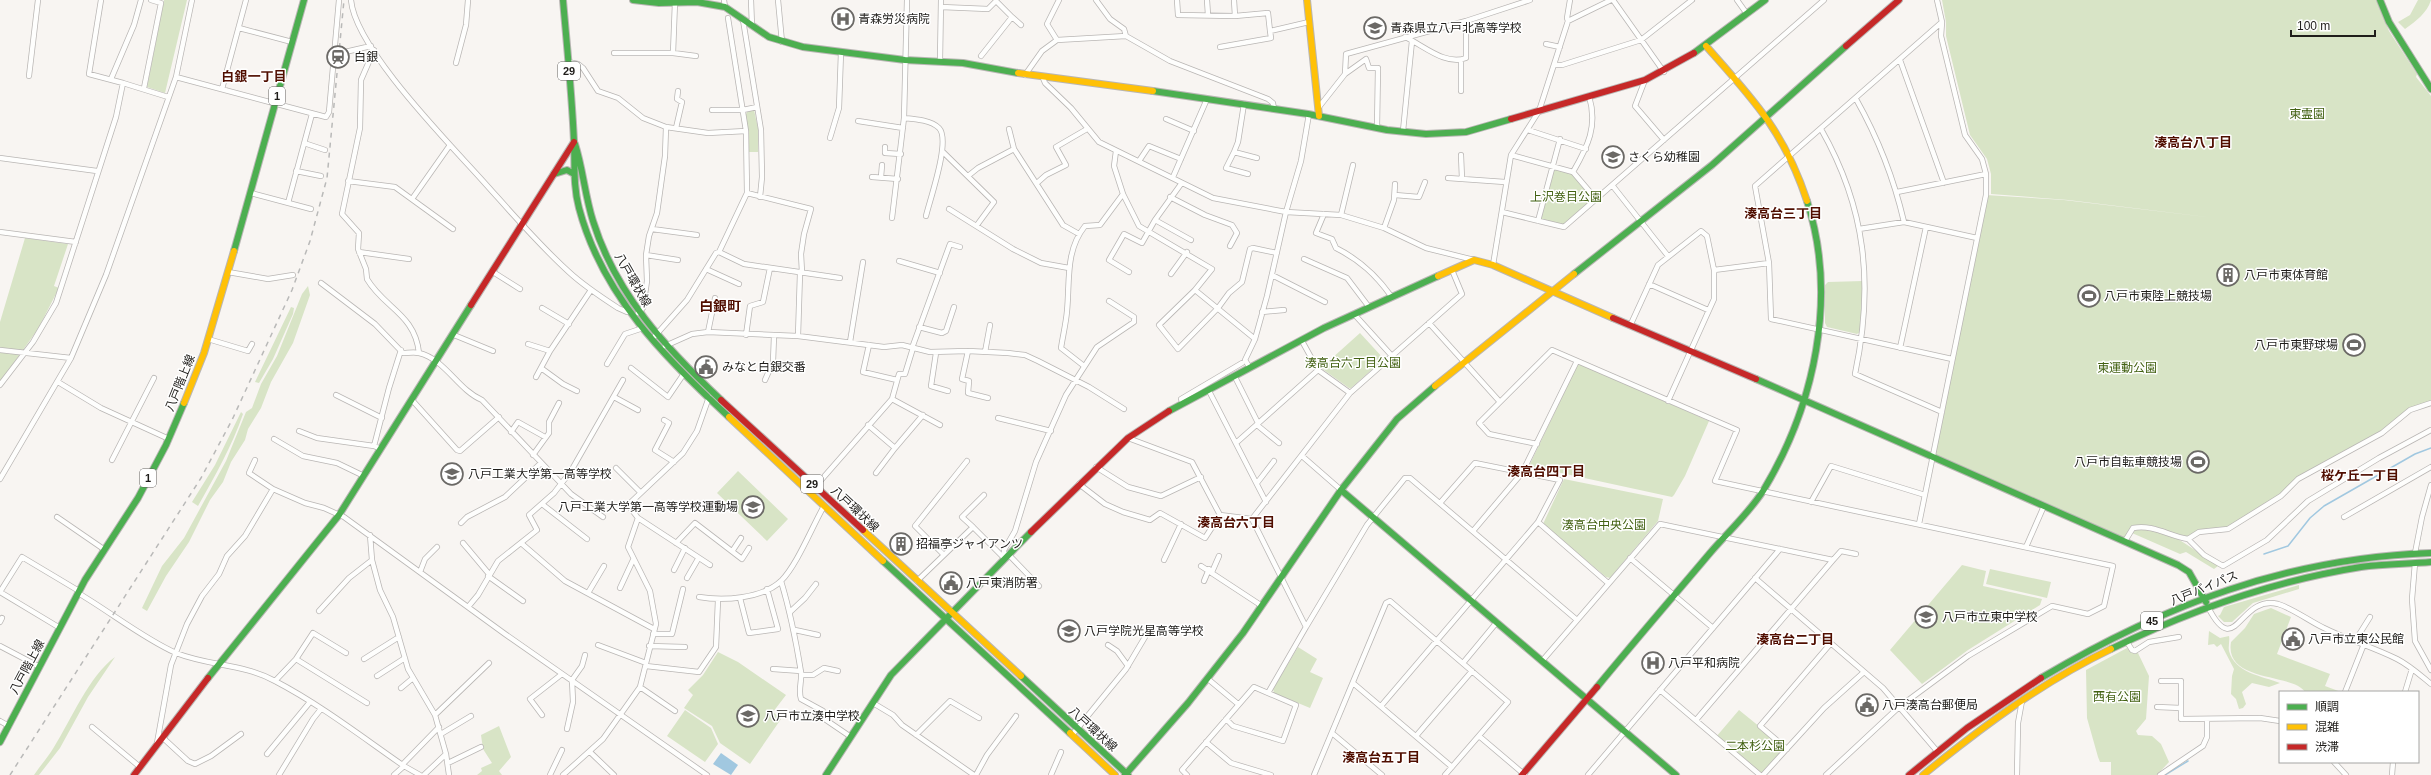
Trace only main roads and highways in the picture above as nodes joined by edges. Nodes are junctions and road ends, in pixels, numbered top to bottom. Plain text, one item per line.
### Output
1 (304, 0) edge
2 (563, 0) edge
3 (633, 0) edge
4 (1307, 0) edge
5 (1765, 0) edge
6 (1899, 0) edge
7 (2380, 0) edge
8 (1706, 46) junction
9 (2431, 89) edge
10 (1319, 116) junction
11 (1766, 116) junction
12 (574, 142) junction
13 (574, 174) junction
14 (554, 175) junction
15 (1550, 292) junction
16 (1805, 402) junction
17 (1341, 490) junction
18 (2431, 553) edge
19 (2431, 562) edge
20 (2205, 598) junction
21 (2208, 606) junction
22 (951, 612) junction
23 (946, 619) junction
24 (1587, 699) junction
25 (0, 742) edge
26 (1127, 774) edge
27 (134, 775) edge
28 (826, 775) edge
29 (1115, 775) edge
30 (1523, 775) edge
31 (1676, 775) edge
32 (1909, 775) edge
33 (1923, 775) edge

1 - 25 main road, 八戸階上線 / 1
2 - 12 main road, 八戸環状線 / 29
3 - 10 main road
4 - 10 main road
5 - 8 main road
6 - 11 main road
7 - 9 main road
8 - 10 main road
8 - 11 main road
11 - 15 main road
11 - 16 main road
12 - 13 main road, 八戸環状線 / 29
12 - 14 main road
12 - 22 main road, 八戸環状線 / 29
13 - 14 main road
13 - 23 main road, 八戸環状線 / 29
14 - 27 main road
15 - 16 main road
15 - 17 main road
15 - 22 main road
16 - 20 main road
16 - 24 main road
17 - 24 main road
17 - 26 main road
18 - 20 main road, 八戸バイパス / 45
19 - 21 main road, 八戸バイパス / 45
20 - 21 main road
20 - 32 main road, 八戸バイパス / 45
21 - 33 main road, 八戸バイパス / 45
22 - 23 main road
22 - 26 main road, 八戸環状線 / 29
23 - 28 main road
23 - 29 main road, 八戸環状線 / 29
24 - 30 main road
24 - 31 main road

